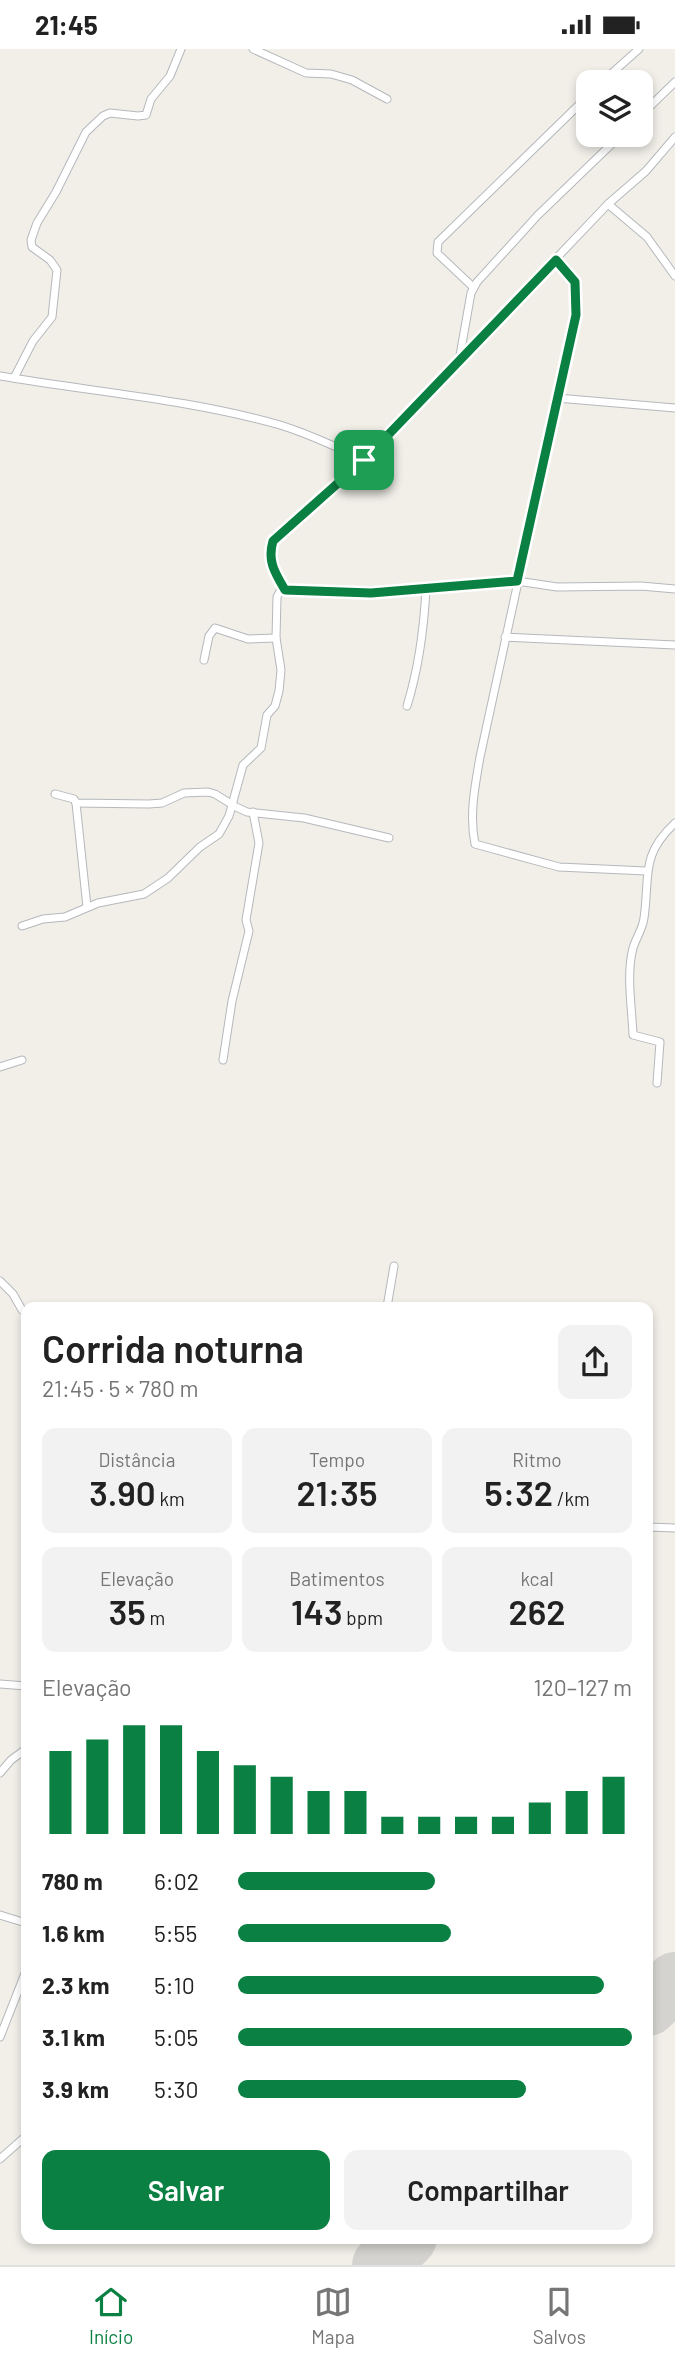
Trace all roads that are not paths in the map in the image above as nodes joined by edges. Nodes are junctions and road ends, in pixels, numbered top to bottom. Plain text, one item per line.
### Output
1 (253, 49) edge
2 (639, 49) edge
3 (180, 50) edge
4 (615, 70) edge
5 (675, 82) edge
6 (387, 99) dead end
7 (653, 103) edge
8 (576, 108) edge
9 (675, 137) edge
10 (609, 147) edge
11 (608, 204) junction
12 (556, 260) junction
13 (675, 276) edge
14 (473, 287) junction
15 (459, 362) junction
16 (0, 376) edge
17 (14, 378) junction
18 (557, 398) junction
19 (675, 408) edge
20 (364, 460) junction
21 (517, 581) junction
22 (426, 588) junction
23 (675, 589) edge
24 (285, 590) junction
25 (505, 637) junction
26 (276, 638) junction
27 (675, 645) edge
28 (204, 660) dead end
29 (407, 706) dead end
30 (55, 795) dead end
31 (76, 803) junction
32 (232, 805) junction
33 (253, 813) junction
34 (675, 823) edge
35 (389, 838) dead end
36 (646, 871) junction
37 (87, 908) junction
38 (22, 926) dead end
39 (22, 1060) dead end
40 (223, 1060) dead end
41 (0, 1067) edge
42 (657, 1083) dead end
43 (394, 1266) dead end
44 (0, 1281) edge
45 (388, 1302) edge
46 (21, 1308) edge
47 (653, 1527) edge
48 (675, 1528) edge
49 (0, 1684) edge
50 (21, 1686) edge
51 (21, 1753) edge
52 (0, 1773) edge
53 (0, 1915) edge
54 (21, 1921) edge
55 (21, 1984) edge
56 (0, 2037) edge
57 (21, 2140) edge
58 (0, 2159) edge

1 - 6 street
2 - 4 street
3 - 17 street
5 - 7 street
8 - 14 street
9 - 11 street
10 - 14 street
11 - 12 street
11 - 13 street
12 - 15 street
12 - 18 street
14 - 15 street
15 - 20 street
16 - 17 street
17 - 20 street
18 - 19 street
18 - 21 street
20 - 24 street
21 - 22 street
21 - 23 street
21 - 25 street
22 - 24 street
22 - 29 street
24 - 26 street
25 - 27 street
25 - 36 street
26 - 28 street
26 - 32 street
30 - 31 street
31 - 32 street
31 - 37 street
32 - 33 street
32 - 37 street
33 - 35 street
33 - 40 street
34 - 36 street
36 - 42 street
37 - 38 street
39 - 41 street
43 - 45 street
44 - 46 street
47 - 48 street
49 - 50 street
51 - 52 street
53 - 54 street
55 - 56 street
57 - 58 street

